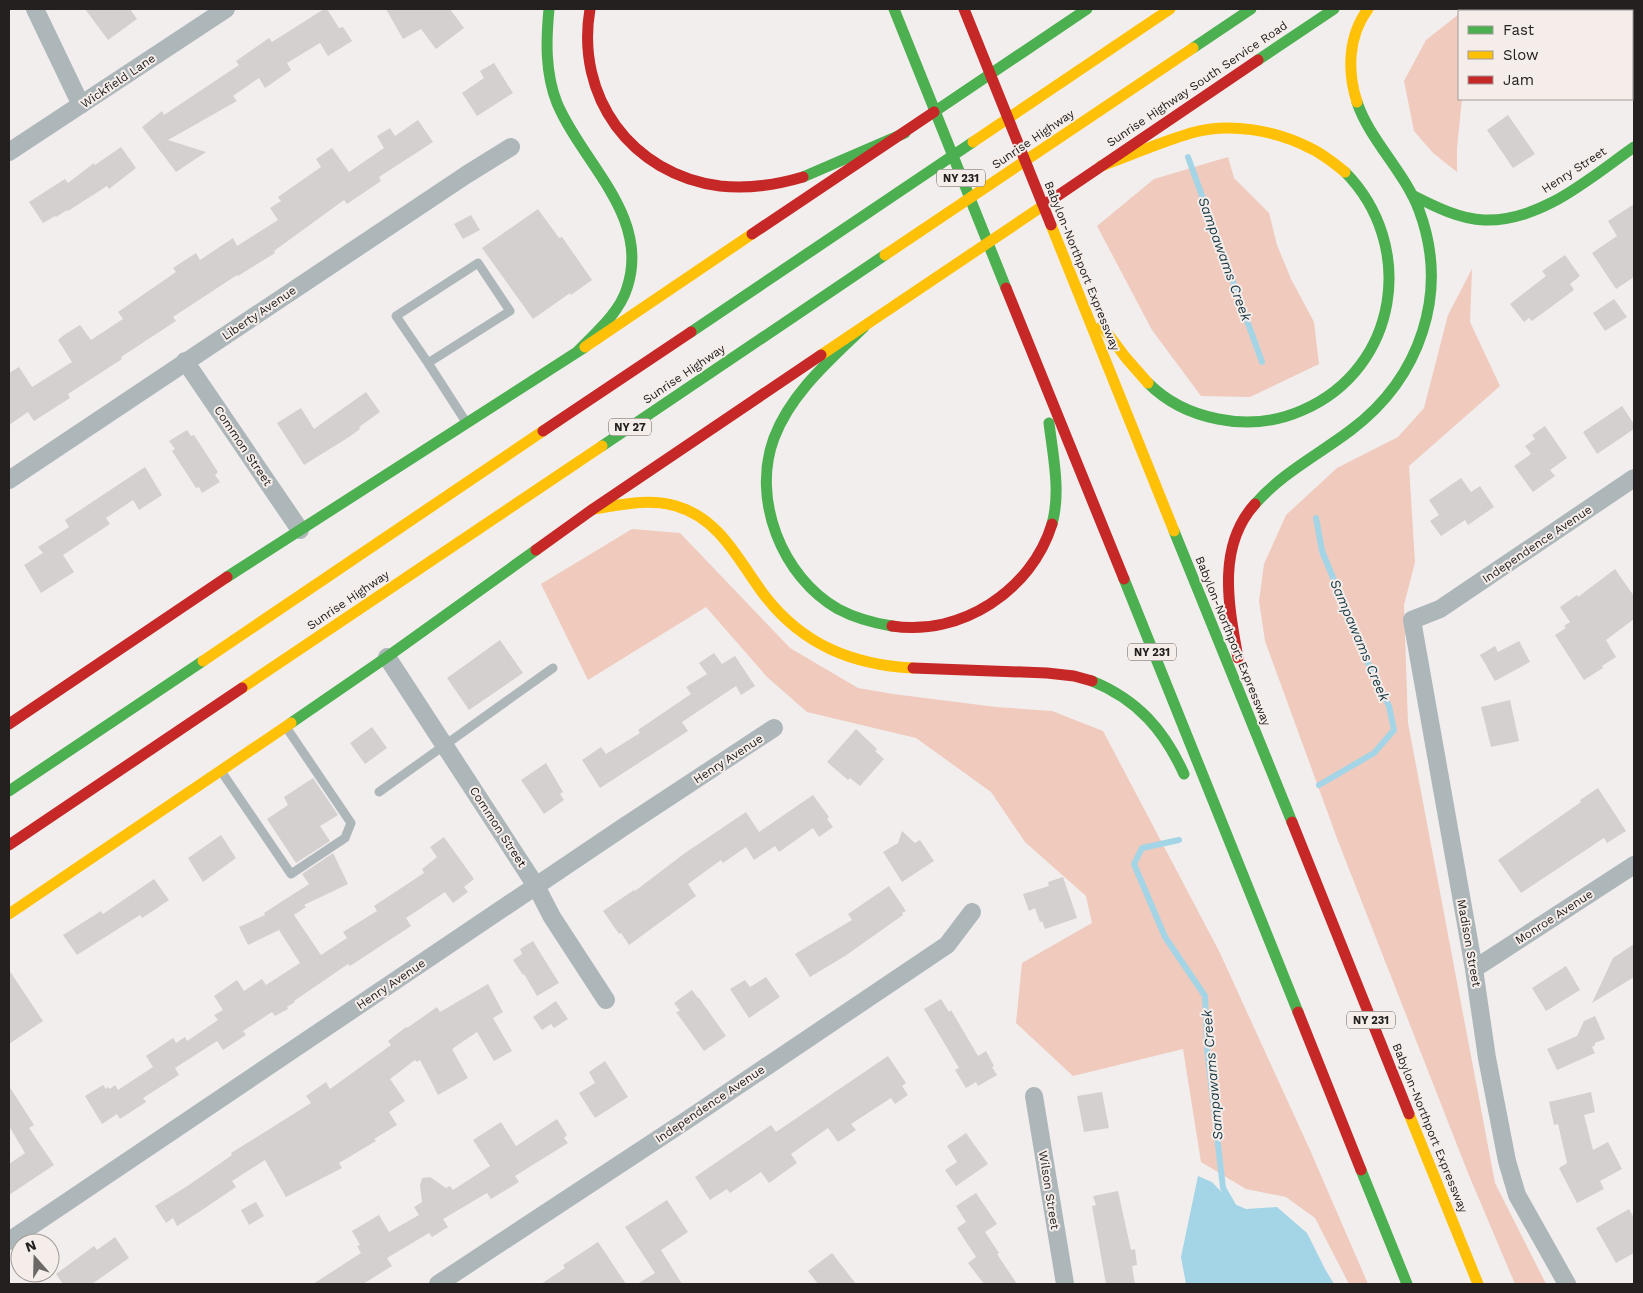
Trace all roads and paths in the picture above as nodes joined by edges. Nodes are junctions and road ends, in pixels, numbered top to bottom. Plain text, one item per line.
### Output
1 (35, 9) edge
2 (226, 9) edge
3 (549, 9) edge
4 (590, 9) edge
5 (889, 9) edge
6 (894, 9) edge
7 (964, 9) edge
8 (1088, 9) edge
9 (1170, 9) edge
10 (1251, 9) edge
11 (1334, 9) edge
12 (1368, 9) edge
13 (900, 24) junction
14 (81, 105) junction
15 (905, 133) junction
16 (1634, 147) edge
17 (511, 148) dead end
18 (9, 152) edge
19 (1102, 166) junction
20 (1412, 195) junction
21 (1078, 292) junction
22 (864, 327) junction
23 (576, 354) junction
24 (186, 361) junction
25 (428, 363) junction
26 (1044, 384) junction
27 (467, 424) junction
28 (1634, 478) edge
29 (9, 480) edge
30 (593, 509) junction
31 (300, 530) junction
32 (1440, 609) joint
33 (387, 657) junction
34 (553, 668) dead end
35 (1248, 713) junction
36 (9, 724) edge
37 (285, 726) junction
38 (774, 728) dead end
39 (444, 745) junction
40 (221, 770) junction
41 (1188, 782) dead end
42 (9, 791) edge
43 (379, 792) dead end
44 (9, 845) edge
45 (1221, 850) dead end
46 (1634, 865) edge
47 (536, 886) junction
48 (972, 912) dead end
49 (9, 914) edge
50 (1260, 919) junction
51 (1474, 969) junction
52 (606, 1000) dead end
53 (1034, 1096) dead end
54 (9, 1241) edge
55 (438, 1284) edge
56 (1065, 1284) edge
57 (1407, 1284) edge
58 (1478, 1284) edge
59 (1566, 1284) edge

1 - 14 street
2 - 14 street, Wickfield Lane
3 - 23 main road
4 - 15 main road
5 - 13 main road
6 - 13 main road, NY 231
7 - 21 main road, Babylon-Northport Expressway / NY 231
8 - 15 main road
9 - 42 main road
10 - 44 main road, Sunrise Highway / NY 27
11 - 19 main road, Sunrise Highway South Service Road
12 - 20 main road
13 - 26 main road, NY 231
14 - 18 street, Wickfield Lane
15 - 23 main road
16 - 20 main road, Henry Street
17 - 24 street, Liberty Avenue
19 - 21 main road
19 - 22 main road
20 - 35 main road
21 - 35 main road, Babylon-Northport Expressway / NY 231
22 - 26 main road
22 - 30 main road
23 - 27 main road
24 - 29 street, Liberty Avenue
24 - 31 street, Common Street
25 - 25 lane
25 - 27 lane
26 - 50 main road, NY 231
27 - 31 main road
28 - 32 street, Independence Avenue
30 - 33 main road
30 - 41 main road
31 - 36 main road
32 - 51 street, Madison Street
33 - 37 main road
33 - 39 street, Common Street
34 - 39 lane
35 - 58 main road, Babylon-Northport Expressway / NY 231
37 - 40 main road
37 - 40 lane
38 - 47 street, Henry Avenue
39 - 43 lane
39 - 47 street, Common Street
40 - 49 main road
45 - 50 main road
46 - 51 street, Monroe Avenue
47 - 52 street, Common Street
47 - 54 street, Henry Avenue
48 - 55 street, Independence Avenue
50 - 57 main road, NY 231
51 - 59 street, Madison Street
53 - 56 street, Wilson Street

